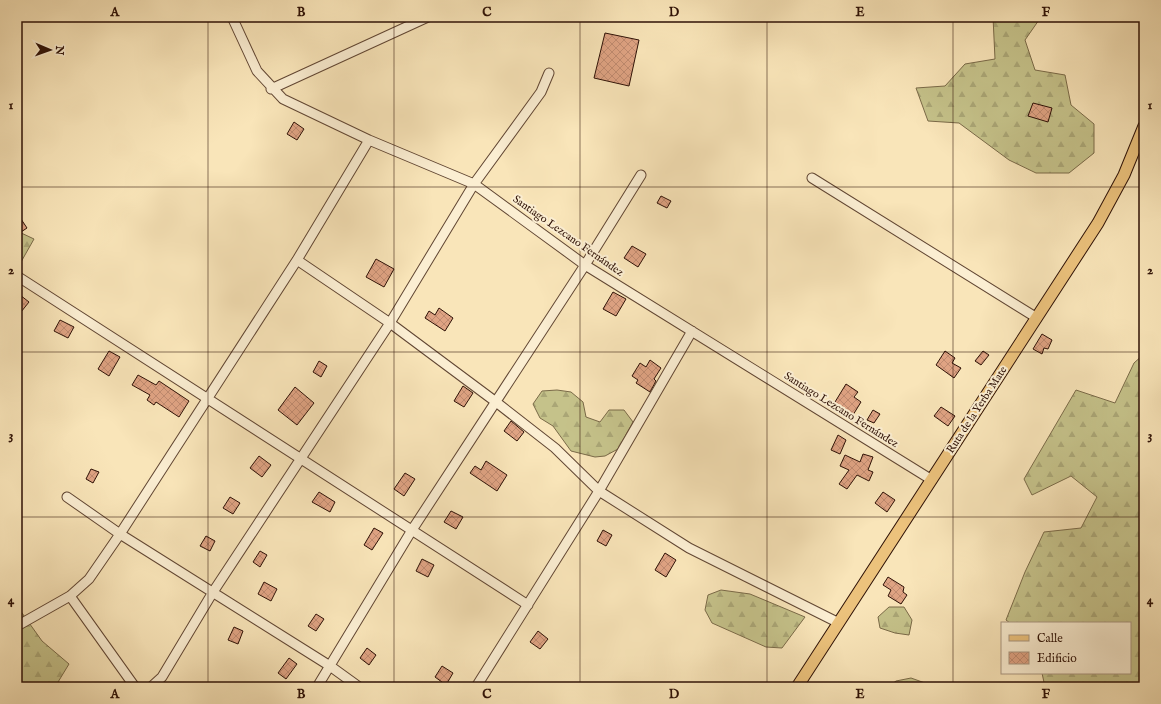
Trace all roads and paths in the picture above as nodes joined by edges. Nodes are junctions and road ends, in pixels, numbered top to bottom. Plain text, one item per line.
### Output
1 (232, 17) edge
2 (428, 17) edge
3 (549, 73) dead end
4 (271, 89) junction
5 (1144, 126) edge
6 (369, 140) junction
7 (640, 175) dead end
8 (812, 178) dead end
9 (474, 184) junction
10 (297, 260) junction
11 (585, 265) junction
12 (17, 276) edge
13 (1037, 318) junction
14 (390, 323) junction
15 (692, 331) junction
16 (208, 398) junction
17 (496, 402) junction
18 (301, 459) junction
19 (932, 480) junction
20 (599, 491) junction
21 (67, 497) dead end
22 (412, 530) junction
23 (120, 534) junction
24 (213, 592) junction
25 (70, 596) junction
26 (528, 605) junction
27 (839, 623) junction
28 (17, 626) edge
29 (330, 666) junction
30 (134, 687) edge
31 (151, 687) edge
32 (317, 687) edge
33 (359, 687) edge
34 (476, 687) edge
35 (797, 687) edge

1 - 4 street, Santiago Lezcano Fernández
2 - 4 street
3 - 9 street
4 - 6 street, Santiago Lezcano Fernández
5 - 13 main road, Ruta de la Yerba Mate
6 - 9 street, Santiago Lezcano Fernández
6 - 10 street
7 - 11 street
8 - 13 street
9 - 11 street, Santiago Lezcano Fernández
9 - 14 street
10 - 14 street
10 - 16 street
11 - 15 street, Santiago Lezcano Fernández
11 - 17 street
12 - 16 street
13 - 19 main road, Ruta de la Yerba Mate
14 - 17 street
14 - 18 street
15 - 19 street, Santiago Lezcano Fernández
15 - 20 street
16 - 18 street
16 - 23 street
17 - 20 street
17 - 22 street
18 - 22 street
18 - 24 street
19 - 27 main road, Ruta de la Yerba Mate
20 - 26 street
20 - 27 street
21 - 23 street
22 - 26 street
22 - 29 street
23 - 24 street
23 - 25 street
24 - 29 street
24 - 31 street
25 - 28 street
25 - 30 street
26 - 34 street
27 - 35 main road, Ruta de la Yerba Mate
29 - 32 street
29 - 33 street

